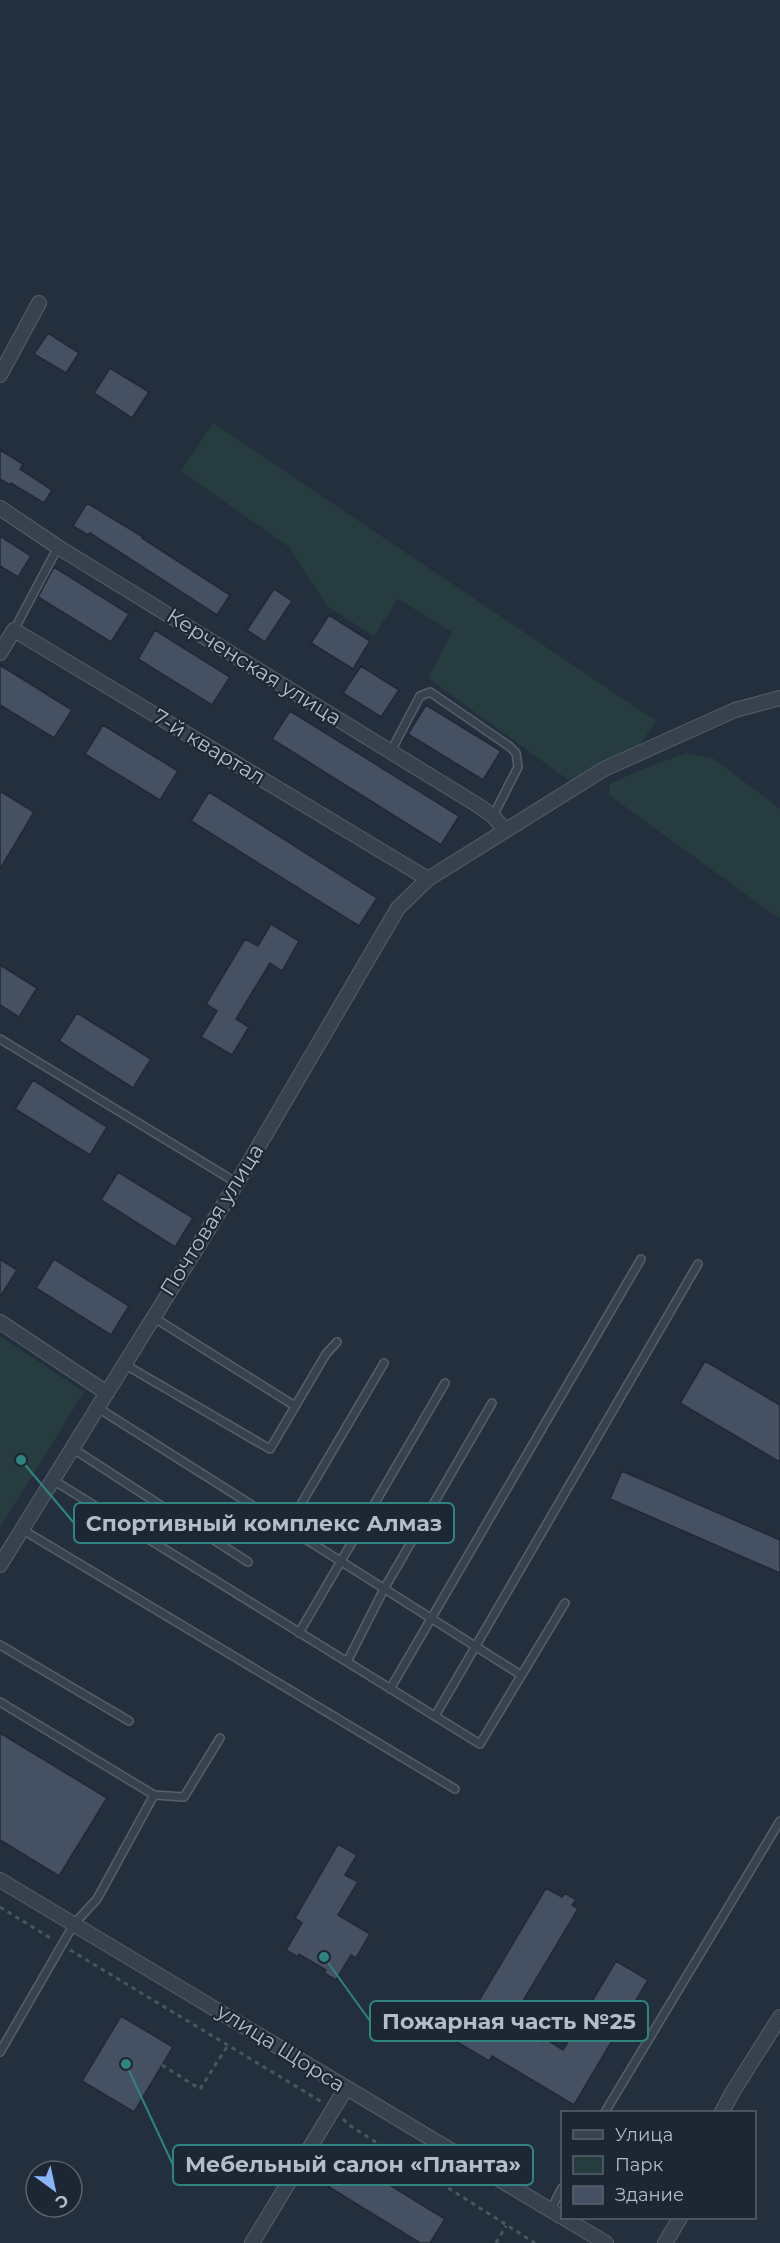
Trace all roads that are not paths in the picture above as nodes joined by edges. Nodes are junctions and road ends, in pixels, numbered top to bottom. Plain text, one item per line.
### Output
1 (39, 303) dead end
2 (0, 375) edge
3 (0, 508) edge
4 (58, 547) junction
5 (14, 630) junction
6 (0, 653) edge
7 (780, 698) edge
8 (391, 752) junction
9 (493, 816) junction
10 (505, 830) junction
11 (428, 879) junction
12 (0, 1039) edge
13 (237, 1183) junction
14 (641, 1259) dead end
15 (698, 1264) dead end
16 (153, 1317) junction
17 (0, 1322) edge
18 (337, 1342) dead end
19 (384, 1363) dead end
20 (124, 1364) junction
21 (445, 1383) dead end
22 (107, 1393) junction
23 (492, 1403) dead end
24 (295, 1406) junction
25 (98, 1408) junction
26 (72, 1448) junction
27 (52, 1480) junction
28 (287, 1528) junction
29 (23, 1530) junction
30 (340, 1561) junction
31 (248, 1562) dead end
32 (0, 1565) edge
33 (384, 1589) junction
34 (564, 1603) dead end
35 (432, 1619) junction
36 (299, 1632) junction
37 (0, 1645) edge
38 (475, 1646) junction
39 (347, 1662) junction
40 (521, 1675) junction
41 (390, 1689) junction
42 (0, 1702) edge
43 (435, 1716) junction
44 (129, 1721) dead end
45 (220, 1738) dead end
46 (456, 1789) dead end
47 (154, 1795) junction
48 (780, 1821) edge
49 (0, 1880) edge
50 (74, 1924) junction
51 (780, 2017) edge
52 (0, 2052) edge
53 (346, 2088) junction
54 (606, 2111) edge
55 (724, 2111) edge
56 (561, 2197) edge
57 (559, 2214) edge
58 (567, 2219) edge
59 (679, 2219) edge
60 (252, 2243) edge
61 (606, 2243) edge
62 (664, 2243) edge

1 - 2 street
3 - 4 street, Керченская улица
4 - 5 lane
4 - 8 street, Керченская улица
5 - 6 street
5 - 11 street, 7-й квартал
7 - 10 street, Почтовая улица
8 - 9 street, Керченская улица
8 - 9 lane
9 - 10 street, Керченская улица
10 - 11 street, Почтовая улица
11 - 13 street, Почтовая улица
12 - 13 lane
13 - 16 street, Почтовая улица
14 - 35 lane
15 - 38 lane
16 - 20 street, Почтовая улица
16 - 24 lane
17 - 22 street
18 - 24 lane
19 - 28 lane
20 - 22 street, Почтовая улица
20 - 24 lane
21 - 30 lane
22 - 25 street, Почтовая улица
23 - 33 lane
25 - 26 street, Почтовая улица
25 - 28 lane
26 - 27 street, Почтовая улица
26 - 31 lane
27 - 29 street, Почтовая улица
27 - 36 lane
28 - 30 lane
29 - 32 street, Почтовая улица
29 - 46 lane
30 - 33 lane
30 - 36 lane
33 - 35 lane
33 - 39 lane
34 - 40 lane
35 - 38 lane
35 - 41 lane
36 - 39 lane
37 - 44 lane
38 - 40 lane
38 - 43 lane
39 - 41 lane
40 - 43 lane
41 - 43 lane
42 - 47 lane
45 - 47 lane
47 - 50 lane
48 - 54 lane
49 - 50 street, улица Щорса
50 - 52 lane
50 - 53 street, улица Щорса
51 - 55 street
53 - 57 street, улица Щорса
53 - 60 street
56 - 57 lane
58 - 61 street, улица Щорса
59 - 62 street

